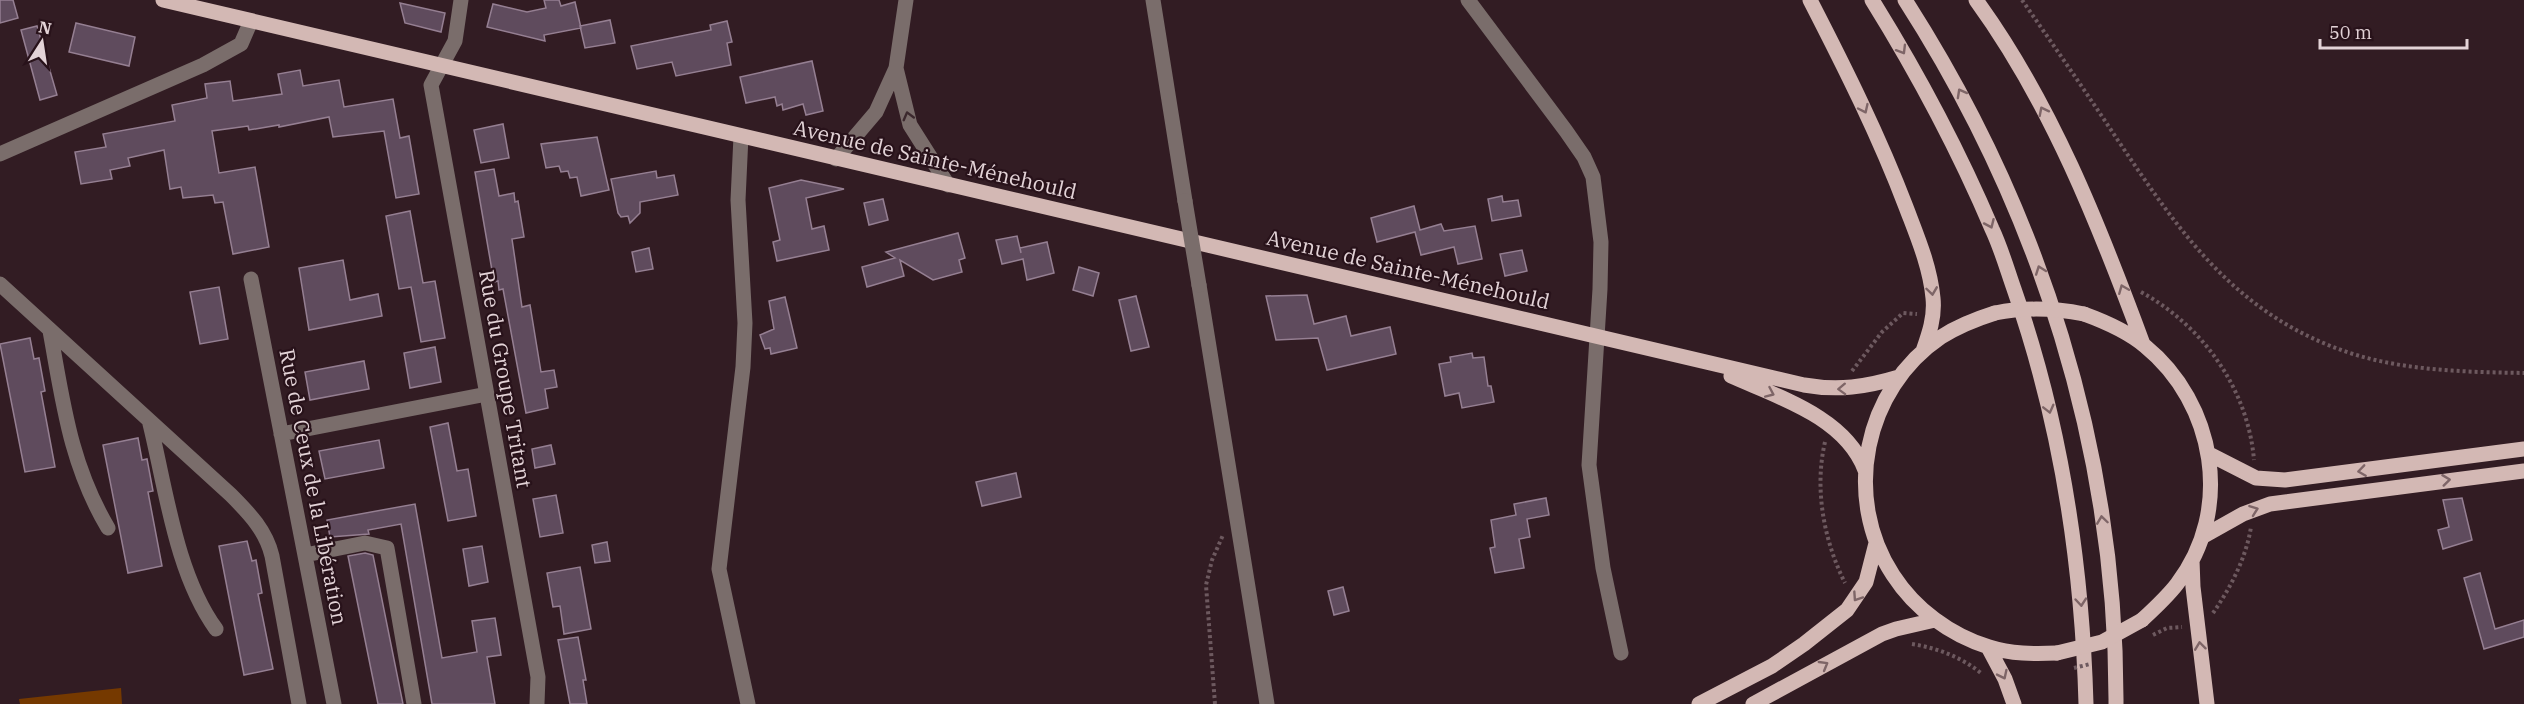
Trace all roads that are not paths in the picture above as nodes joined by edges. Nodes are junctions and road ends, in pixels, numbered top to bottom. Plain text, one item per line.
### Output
1 (163, 0) edge
2 (461, 0) edge
3 (906, 0) edge
4 (1153, 0) edge
5 (1468, 0) edge
6 (1810, 0) edge
7 (1872, 0) edge
8 (1905, 0) edge
9 (1976, 0) edge
10 (251, 21) junction
11 (443, 66) junction
12 (896, 68) junction
13 (741, 136) junction
14 (0, 154) edge
15 (836, 159) junction
16 (948, 185) junction
17 (251, 279) dead end
18 (0, 284) edge
19 (50, 330) junction
20 (1598, 336) junction
21 (2144, 344) junction
22 (1922, 353) junction
23 (1697, 361) junction
24 (1899, 377) junction
25 (487, 394) junction
26 (150, 423) junction
27 (281, 434) junction
28 (2524, 449) edge
29 (2209, 454) junction
30 (1865, 470) junction
31 (2524, 471) edge
32 (108, 528) dead end
33 (2202, 537) junction
34 (1876, 543) junction
35 (305, 555) junction
36 (2192, 560) junction
37 (1935, 620) junction
38 (216, 629) dead end
39 (1988, 647) junction
40 (1621, 653) dead end
41 (299, 704) edge
42 (334, 704) edge
43 (414, 704) edge
44 (537, 704) edge
45 (748, 704) edge
46 (1267, 704) edge
47 (1699, 704) edge
48 (1753, 704) edge
49 (2014, 704) edge
50 (2086, 704) edge
51 (2116, 704) edge
52 (2207, 704) edge

1 - 10 main road, Avenue de Sainte-Ménehould
2 - 11 street, Rue du Groupe Tritant
3 - 12 street
4 - 46 street, bridge
5 - 20 street
6 -> 22 main road
7 -> 50 main road
51 -> 8 main road
21 -> 9 main road
10 - 11 main road, Avenue de Sainte-Ménehould
10 - 14 street
11 - 13 main road, Avenue de Sainte-Ménehould
11 - 25 street, Rue du Groupe Tritant
12 - 15 street
16 -> 12 street
13 - 15 main road, Avenue de Sainte-Ménehould
13 - 45 street
15 - 16 main road, Avenue de Sainte-Ménehould
16 - 20 main road, Avenue de Sainte-Ménehould
17 - 27 street, Rue de Ceux de la Libération
18 - 19 street
19 - 26 street
19 - 32 street
20 - 23 main road, Avenue de Sainte-Ménehould
20 - 40 street
21 - 22 main road, bridge
21 - 29 main road
22 - 24 main road
23 - 24 main road, Avenue de Sainte-Ménehould
23 -> 30 main road, Avenue de Sainte-Ménehould
24 - 30 main road
25 - 27 street
25 - 44 street, Rue du Groupe Tritant
26 - 38 street
26 - 41 street
27 - 35 street, Rue de Ceux de la Libération
28 -> 29 main road
29 - 33 main road
30 - 34 main road
33 -> 31 main road
33 - 36 main road
34 - 37 main road
34 -> 47 main road
35 - 42 street, Rue de Ceux de la Libération
35 - 43 street
36 - 39 main road, bridge
52 -> 36 main road
37 - 39 main road
48 -> 37 main road
39 -> 49 main road

